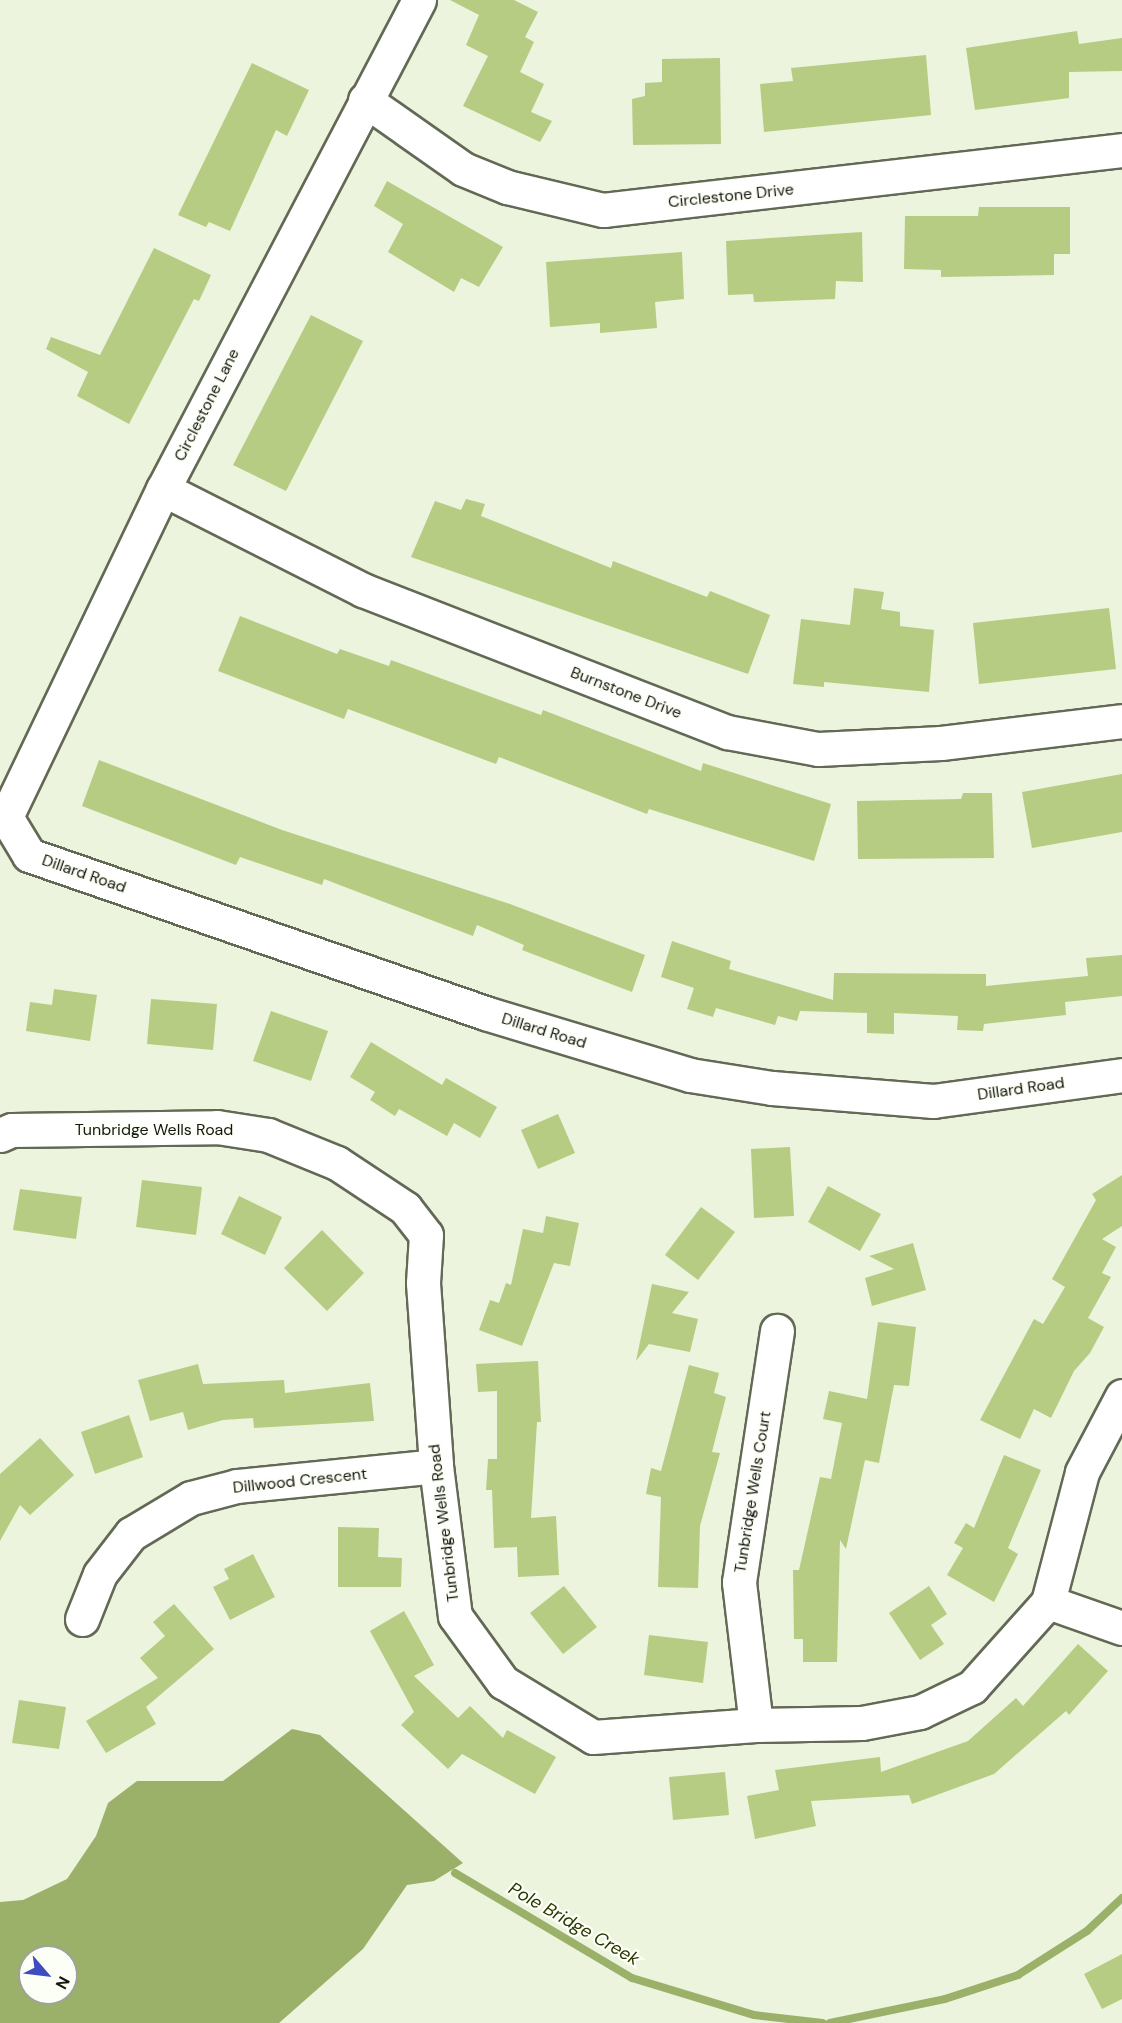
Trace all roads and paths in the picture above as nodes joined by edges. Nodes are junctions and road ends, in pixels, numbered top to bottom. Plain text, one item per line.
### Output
1 (419, 0) edge
2 (365, 100) junction
3 (1122, 150) edge
4 (164, 489) junction
5 (1122, 721) edge
6 (6, 817) joint
7 (1122, 1076) edge
8 (0, 1135) edge
9 (777, 1331) dead end
10 (1122, 1396) edge
11 (435, 1466) junction
12 (1048, 1602) junction
13 (82, 1619) dead end
14 (1122, 1628) edge
15 (756, 1725) junction

1 - 2 street, Circlestone Lane
2 - 3 street, Circlestone Drive
2 - 4 street, Circlestone Lane
4 - 5 street, Burnstone Drive
4 - 6 street, Circlestone Lane
6 - 7 street, Dillard Road
8 - 11 street, Tunbridge Wells Road
9 - 15 street, Tunbridge Wells Court
10 - 12 street, Tunbridge Wells Road
11 - 13 street, Dillwood Crescent
11 - 15 street, Tunbridge Wells Road
12 - 14 street
12 - 15 street, Tunbridge Wells Road

